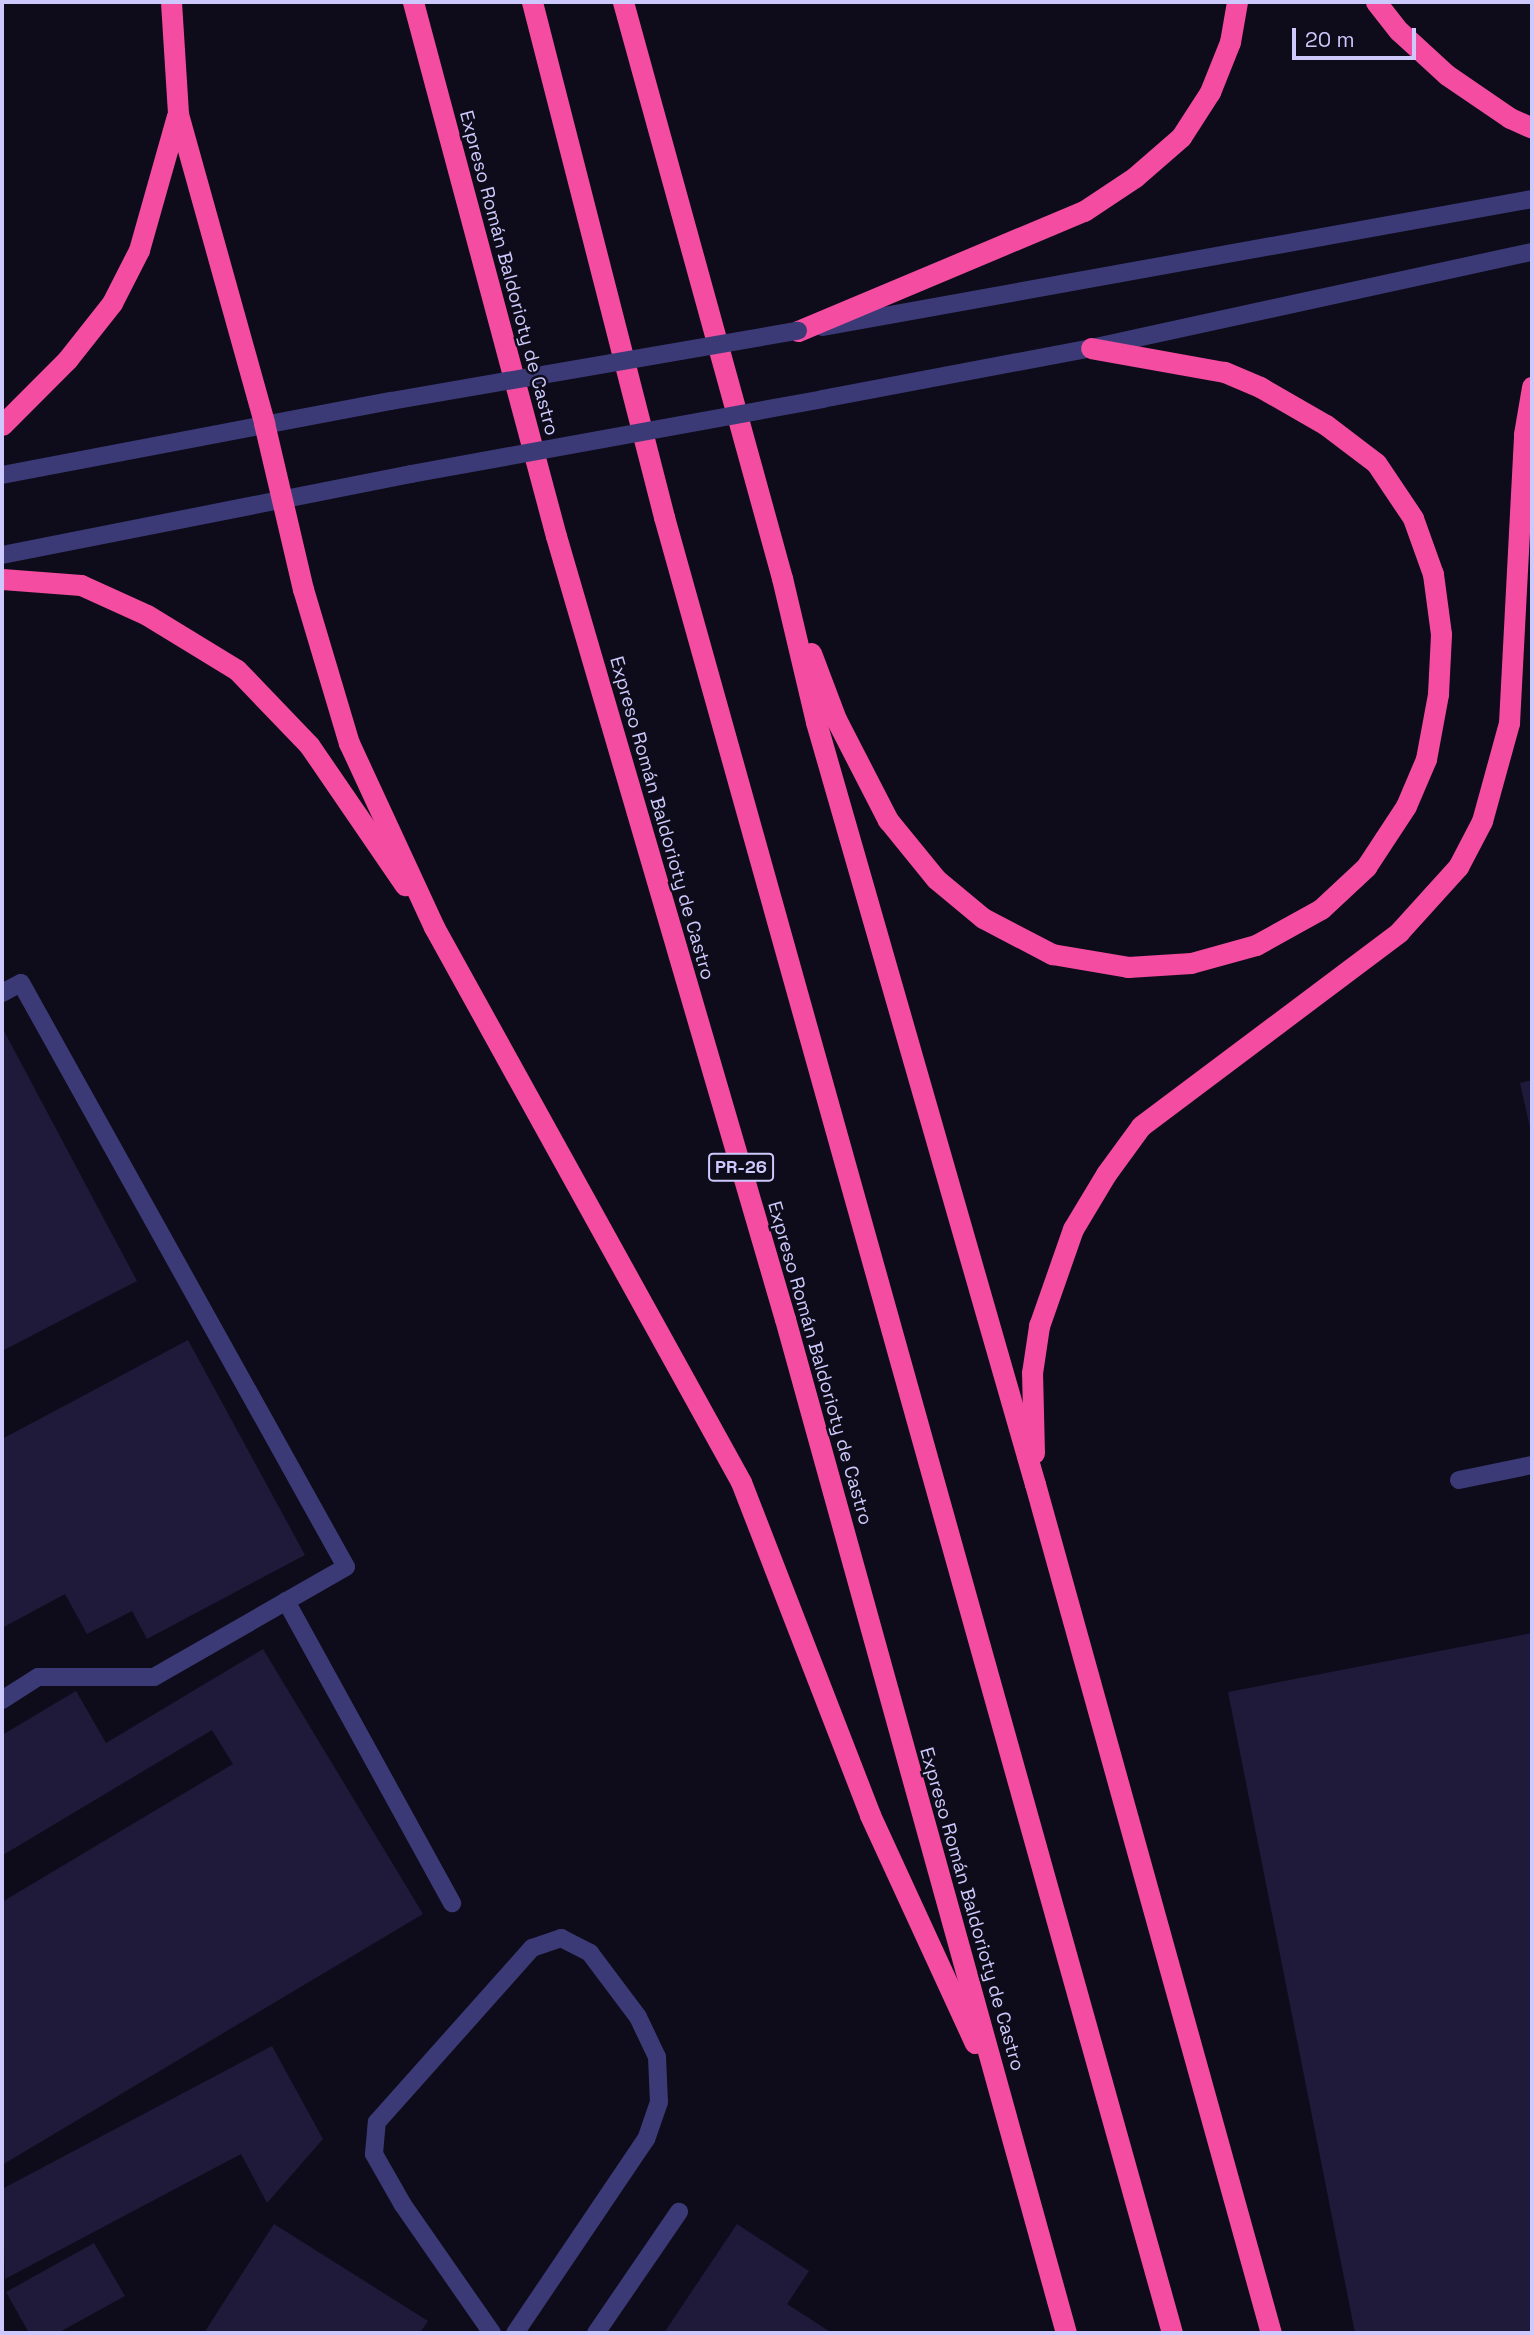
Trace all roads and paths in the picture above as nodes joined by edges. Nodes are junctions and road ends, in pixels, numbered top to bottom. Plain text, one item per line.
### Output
1 (171, 2) edge
2 (413, 2) edge
3 (532, 2) edge
4 (623, 2) edge
5 (639, 2) edge
6 (1237, 2) edge
7 (1376, 2) edge
8 (638, 55) junction
9 (178, 114) junction
10 (1532, 128) edge
11 (1532, 199) edge
12 (1532, 252) edge
13 (798, 331) junction
14 (1091, 348) junction
15 (1532, 387) edge
16 (264, 423) junction
17 (2, 425) edge
18 (2, 475) edge
19 (282, 498) junction
20 (2, 555) edge
21 (782, 578) junction
22 (2, 579) edge
23 (434, 927) junction
24 (2, 993) edge
25 (1532, 1465) edge
26 (1459, 1480) dead end
27 (1035, 1484) junction
28 (286, 1601) junction
29 (2, 1700) edge
30 (452, 1903) dead end
31 (1002, 2102) junction
32 (679, 2212) dead end
33 (492, 2333) edge
34 (515, 2333) edge
35 (596, 2333) edge
36 (1066, 2333) edge
37 (1172, 2333) edge
38 (1272, 2333) edge

1 - 9 highway
2 - 31 highway, Expreso Román Baldorioty de Castro / PR-26
3 - 37 highway
4 - 8 highway
5 - 8 highway
6 - 13 highway
7 - 10 highway
8 - 21 highway
9 - 16 highway
9 - 17 highway
11 - 13 street
12 - 14 street
13 - 16 street, bridge
14 - 19 street, bridge
14 - 21 highway
15 - 27 highway
16 - 18 street
16 - 19 highway
19 - 20 street
19 - 23 highway
21 - 27 highway
22 - 23 highway
23 - 31 highway
24 - 28 street
25 - 26 street
27 - 38 highway
28 - 29 street
28 - 30 street
31 - 36 highway, Expreso Román Baldorioty de Castro / PR-26
32 - 35 street
33 - 34 street

